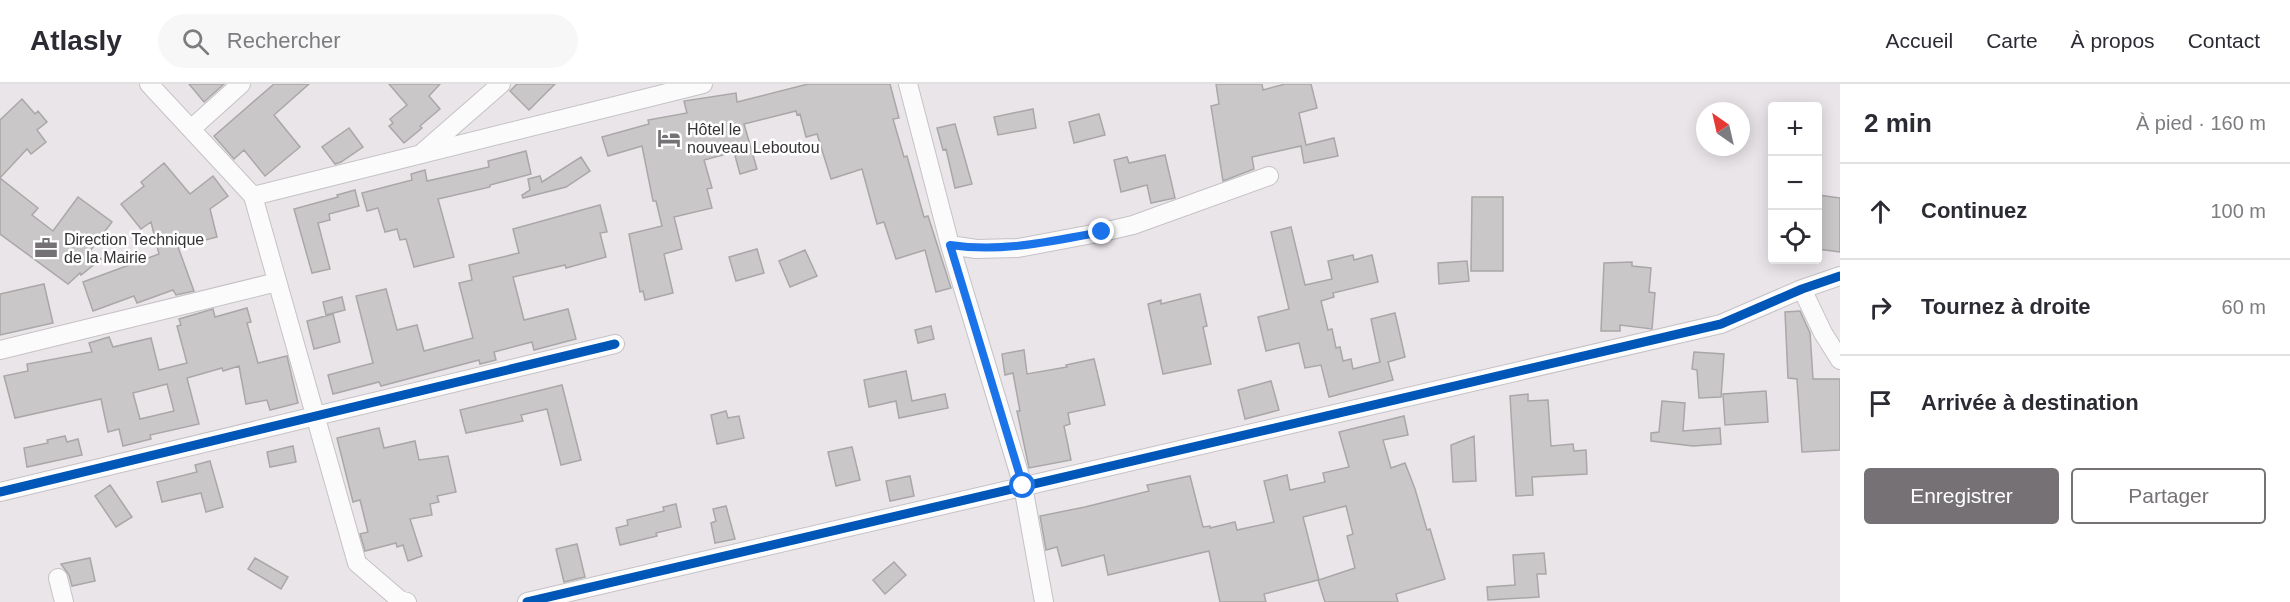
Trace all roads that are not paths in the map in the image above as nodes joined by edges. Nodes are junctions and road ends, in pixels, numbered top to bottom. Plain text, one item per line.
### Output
1 (149, 84) edge
2 (241, 84) edge
3 (501, 84) edge
4 (703, 84) edge
5 (908, 84) edge
6 (191, 129) junction
7 (421, 154) junction
8 (1269, 176) dead end
9 (253, 196) junction
10 (950, 245) junction
11 (1840, 276) edge
12 (277, 282) junction
13 (1802, 289) junction
14 (615, 344) dead end
15 (0, 350) edge
16 (1840, 360) edge
17 (315, 416) junction
18 (1023, 486) junction
19 (0, 492) edge
20 (58, 578) dead end
21 (64, 602) edge
22 (407, 602) edge
23 (527, 602) edge
24 (1044, 602) edge

1 - 6 street
2 - 6 street
3 - 7 street
4 - 7 street
5 - 10 street
6 - 9 street
7 - 9 street
8 - 10 street
9 - 12 street
10 - 18 street
11 - 13 street
12 - 15 street
12 - 17 street
13 - 16 street
13 - 18 street
14 - 17 street
17 - 19 street
17 - 22 street
18 - 23 street
18 - 24 street
20 - 21 street

